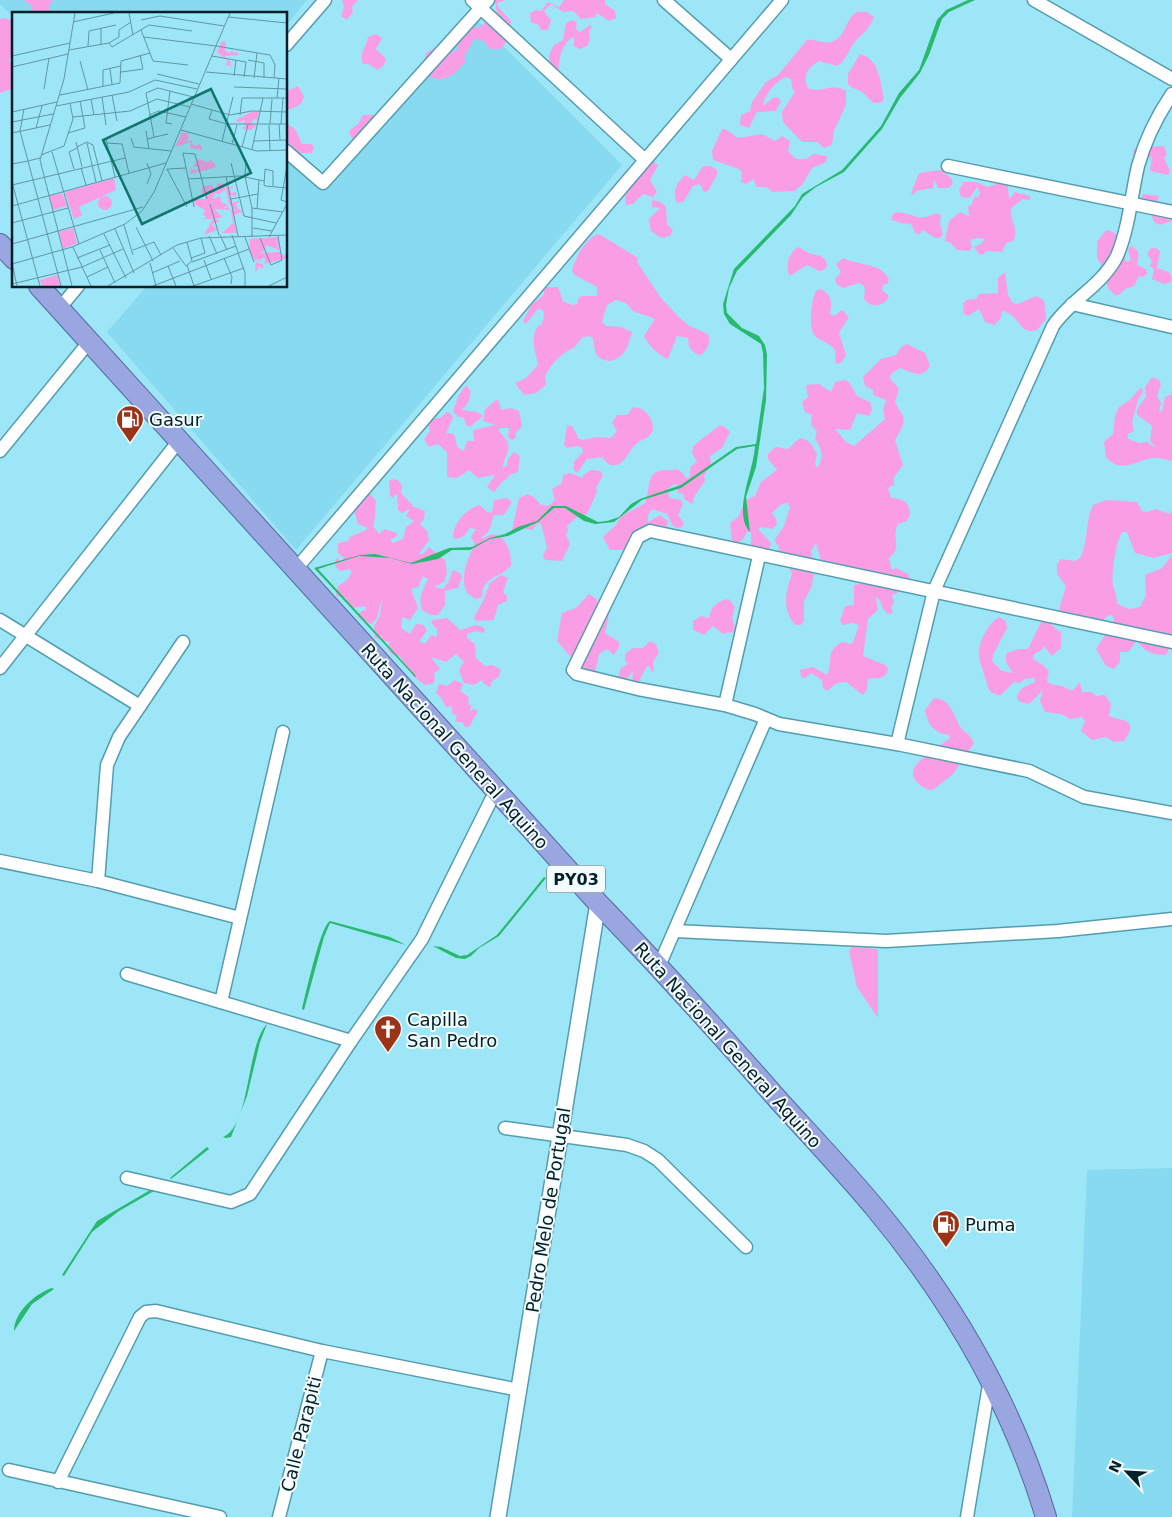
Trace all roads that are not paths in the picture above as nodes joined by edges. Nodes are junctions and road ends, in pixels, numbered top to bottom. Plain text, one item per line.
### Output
1 (325, 0) edge
2 (472, 0) edge
3 (664, 0) edge
4 (782, 0) edge
5 (1034, 0) edge
6 (485, 5) edge
7 (288, 43) edge
8 (731, 59) junction
9 (1172, 79) edge
10 (1172, 94) edge
11 (288, 153) edge
12 (645, 160) junction
13 (948, 166) dead end
14 (1131, 203) junction
15 (1172, 212) edge
16 (0, 244) edge
17 (12, 257) edge
18 (41, 288) edge
19 (76, 288) edge
20 (1072, 304) junction
21 (59, 309) junction
22 (1172, 327) edge
23 (88, 342) junction
24 (178, 442) junction
25 (0, 451) edge
26 (759, 556) junction
27 (295, 570) junction
28 (934, 591) junction
29 (0, 620) edge
30 (24, 636) junction
31 (183, 642) dead end
32 (1172, 642) edge
33 (0, 668) edge
34 (725, 705) junction
35 (140, 706) junction
36 (766, 719) junction
37 (283, 732) dead end
38 (897, 744) junction
39 (496, 790) junction
40 (1172, 813) edge
41 (0, 861) edge
42 (98, 881) junction
43 (598, 903) junction
44 (240, 918) junction
45 (1172, 918) edge
46 (675, 931) junction
47 (659, 966) junction
48 (127, 974) dead end
49 (221, 1002) junction
50 (351, 1041) junction
51 (505, 1128) dead end
52 (560, 1136) junction
53 (127, 1178) dead end
54 (746, 1247) dead end
55 (322, 1352) junction
56 (990, 1379) junction
57 (519, 1390) junction
58 (9, 1470) dead end
59 (58, 1482) junction
60 (220, 1517) edge
61 (280, 1517) edge
62 (498, 1517) edge
63 (967, 1517) edge
64 (1046, 1517) edge

1 - 7 street
2 - 6 street
3 - 8 street
4 - 8 street
5 - 9 street
6 - 11 street
6 - 12 street
8 - 12 street
10 - 14 street
12 - 27 street
13 - 14 street
14 - 15 street
14 - 20 street
16 - 17 highway
18 - 21 highway, Ruta Nacional General Aquino / PY03
19 - 21 street
20 - 22 street
20 - 28 street
21 - 23 highway, Ruta Nacional General Aquino / PY03
23 - 24 highway, Ruta Nacional General Aquino / PY03
23 - 25 street
24 - 27 highway, Ruta Nacional General Aquino / PY03
24 - 30 street
26 - 28 street
26 - 34 street
26 - 34 street
27 - 39 highway, Ruta Nacional General Aquino / PY03
28 - 32 street
28 - 38 street
29 - 30 street
30 - 33 street
30 - 35 street
31 - 35 street
34 - 36 street
35 - 42 street
36 - 38 street
36 - 46 street
37 - 44 street
38 - 40 street
39 - 43 highway, Ruta Nacional General Aquino / PY03
39 - 50 street
41 - 42 street
42 - 44 street
43 - 47 highway, Ruta Nacional General Aquino / PY03
43 - 52 street, Pedro Melo de Portugal
44 - 49 street
45 - 46 street
46 - 47 street
47 - 56 highway, Ruta Nacional General Aquino / PY03
48 - 49 street
49 - 50 street
50 - 53 street
51 - 52 street
52 - 54 street
52 - 57 street, Pedro Melo de Portugal
55 - 57 street
55 - 59 street
55 - 61 street, Calle Parapiti
56 - 63 street
56 - 64 highway, Ruta Nacional General Aquino / PY03
57 - 62 street, Pedro Melo de Portugal
58 - 59 street
59 - 60 street

